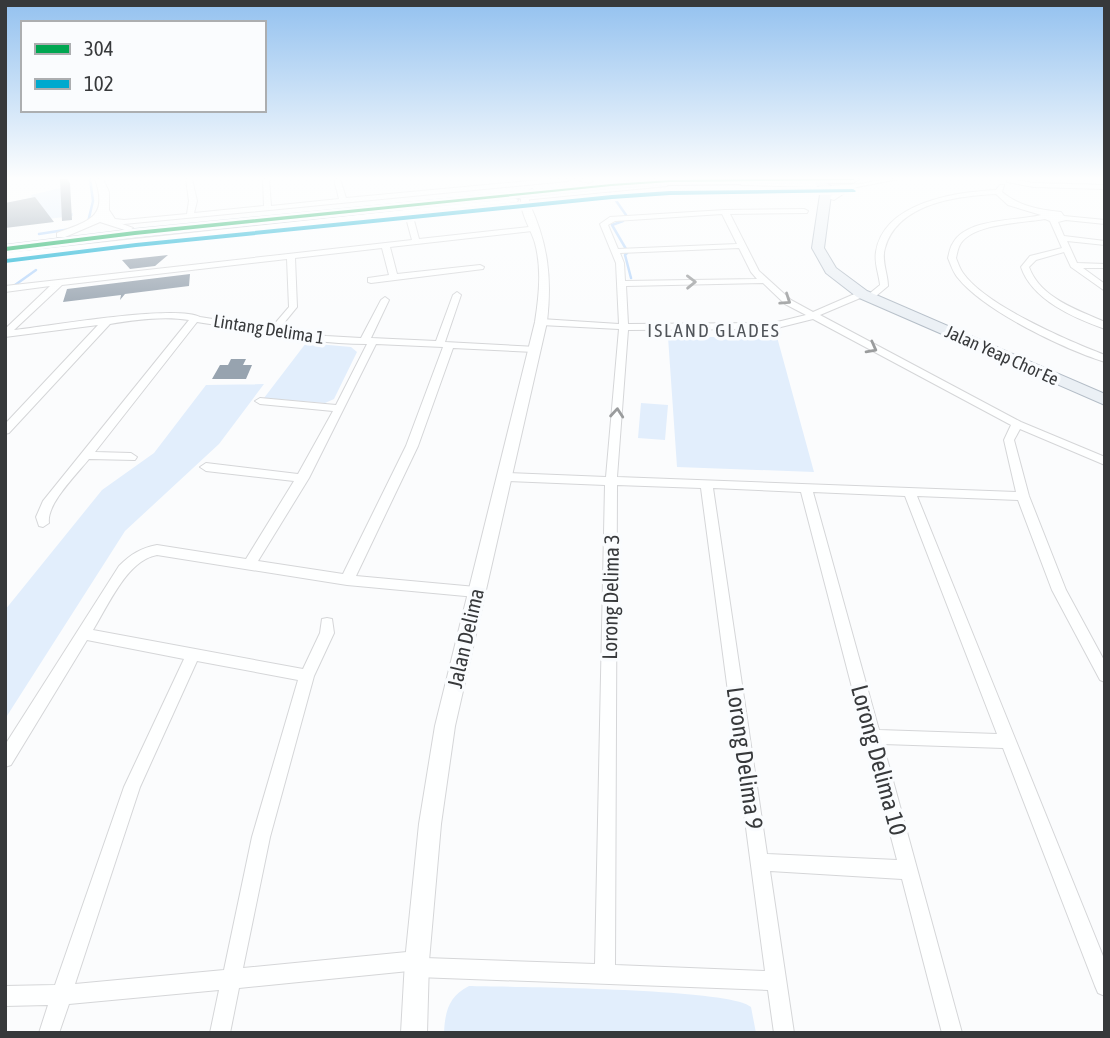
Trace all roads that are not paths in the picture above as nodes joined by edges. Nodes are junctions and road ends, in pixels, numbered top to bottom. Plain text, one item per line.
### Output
1 (81, 227) edge
2 (133, 227) edge
3 (206, 227) edge
4 (233, 227) edge
5 (412, 227) edge
6 (536, 227) edge
7 (606, 227) edge
8 (732, 227) edge
9 (820, 227) edge
10 (826, 227) edge
11 (894, 227) edge
12 (986, 227) edge
13 (1056, 227) edge
14 (128, 228) joint
15 (529, 229) joint
16 (89, 233) junction
17 (61, 235) junction
18 (1062, 238) junction
19 (416, 241) junction
20 (1105, 243) edge
21 (385, 245) junction
22 (5, 246) edge
23 (741, 246) junction
24 (541, 248) junction
25 (1067, 250) junction
26 (617, 251) junction
27 (5, 255) edge
28 (291, 255) junction
29 (1074, 264) junction
30 (1105, 266) edge
31 (480, 267) dead end
32 (394, 277) junction
33 (371, 280) dead end
34 (762, 281) junction
35 (59, 283) junction
36 (623, 284) junction
37 (1105, 288) edge
38 (5, 289) edge
39 (868, 294) junction
40 (457, 295) dead end
41 (385, 300) dead end
42 (812, 316) junction
43 (196, 317) junction
44 (107, 321) junction
45 (541, 322) junction
46 (1105, 326) edge
47 (624, 327) junction
48 (272, 331) junction
49 (5, 334) edge
50 (368, 342) junction
51 (444, 345) junction
52 (534, 349) junction
53 (1105, 359) edge
54 (1105, 400) edge
55 (260, 401) dead end
56 (340, 408) junction
57 (1017, 424) junction
58 (5, 431) edge
59 (1073, 448) junction
60 (1105, 453) edge
61 (87, 454) junction
62 (131, 457) dead end
63 (1105, 461) edge
64 (206, 467) dead end
65 (505, 477) junction
66 (303, 478) junction
67 (611, 481) junction
68 (706, 484) junction
69 (806, 488) junction
70 (909, 491) junction
71 (1023, 496) junction
72 (43, 523) dead end
73 (249, 566) junction
74 (347, 580) junction
75 (476, 592) junction
76 (327, 624) dead end
77 (85, 634) junction
78 (193, 654) junction
79 (307, 676) junction
80 (1105, 676) edge
81 (873, 737) junction
82 (1008, 741) junction
83 (5, 760) edge
84 (760, 862) junction
85 (908, 870) junction
86 (417, 964) junction
87 (605, 974) junction
88 (232, 978) junction
89 (776, 981) junction
90 (1105, 986) edge
91 (61, 995) junction
92 (5, 996) edge
93 (49, 1033) edge
94 (220, 1033) edge
95 (415, 1033) edge
96 (784, 1033) edge
97 (952, 1033) edge

1 - 17 street
2 - 14 highway
3 - 22 highway
4 - 27 street
5 - 19 street
6 - 24 street, Jalan Delima
7 - 26 street, Lorong Delima 3
8 - 23 street
9 - 39 main road, Jalan Yeap Chor Ee
10 - 39 main road, Jalan Yeap Chor Ee
11 - 39 street
12 - 53 street
13 - 18 street
14 - 16 highway
15 - 19 street
15 - 24 street, Jalan Delima
16 - 17 highway
16 - 22 highway
17 - 22 highway
18 - 20 street
18 - 25 street
19 - 21 street
21 - 28 street
21 - 32 street
23 - 26 street
23 - 34 street
24 - 45 street, Jalan Delima
25 - 29 street
25 - 46 street
26 - 36 street, Lorong Delima 3
28 - 35 street
28 - 48 street
29 - 30 street
29 - 37 street
31 - 32 street
32 - 33 street
36 -> 34 street
34 -> 42 street
35 - 38 street
35 - 49 street
36 - 47 street, Lorong Delima 3
39 - 42 street
39 - 54 main road, Jalan Yeap Chor Ee
40 - 51 street
41 - 50 street
42 - 47 street
42 -> 57 street
43 - 44 street, Lintang Delima 1
43 - 48 street, Lintang Delima 1
43 - 61 street
44 - 49 street, Lintang Delima 1
44 - 58 street
45 - 47 street
45 - 52 street, Jalan Delima
67 -> 47 street, Lorong Delima 3
48 - 50 street, Lintang Delima 1
50 - 51 street, Lintang Delima 1
50 - 56 street
51 - 52 street, Lintang Delima 1
51 - 74 street
52 - 65 street, Jalan Delima
55 - 56 street
56 - 66 street
57 - 59 street
57 - 71 street
59 - 60 street
59 - 63 street
61 - 62 street
61 - 72 street
64 - 66 street
65 - 67 street
65 - 75 street, Jalan Delima
66 - 73 street
67 - 68 street
67 - 87 street, Lorong Delima 3
68 - 69 street
68 - 84 street, Lorong Delima 9
69 - 70 street
69 - 81 street, Lorong Delima 10
70 - 71 street
70 - 82 street
71 - 80 street
73 - 74 street
73 - 77 street
74 - 75 street
75 - 86 street, Jalan Delima
76 - 79 street
77 - 78 street
77 - 83 street
78 - 79 street
78 - 91 street
79 - 88 street
81 - 82 street
81 - 85 street, Lorong Delima 10
82 - 90 street
84 - 85 street
84 - 89 street, Lorong Delima 9
85 - 97 street, Lorong Delima 10
86 - 87 street
86 - 88 street
86 - 95 street, Jalan Delima
87 - 89 street
88 - 91 street
88 - 94 street
89 - 96 street, Lorong Delima 9
91 - 92 street
91 - 93 street

